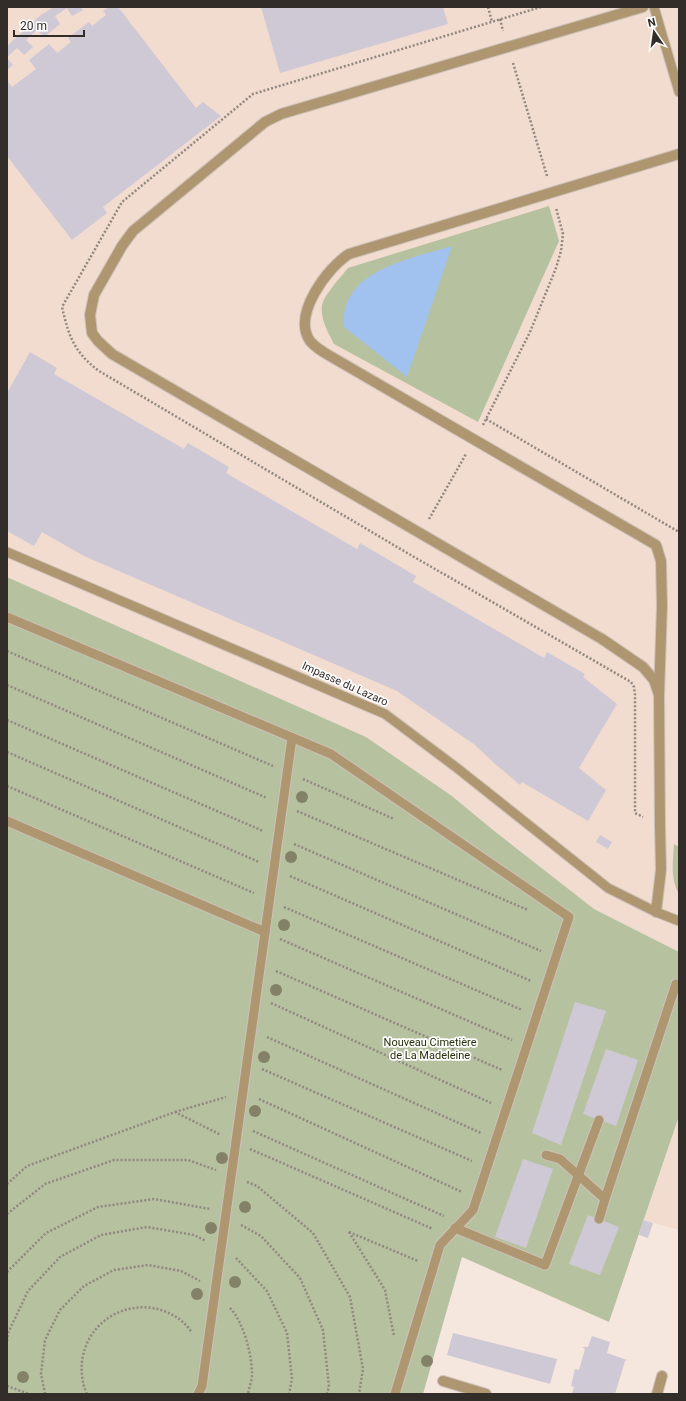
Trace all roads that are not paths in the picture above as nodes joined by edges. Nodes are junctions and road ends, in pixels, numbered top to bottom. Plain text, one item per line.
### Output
1 (643, 7) edge
2 (654, 7) edge
3 (679, 92) edge
4 (679, 154) edge
5 (7, 552) edge
6 (7, 617) edge
7 (660, 695) junction
8 (292, 738) junction
9 (7, 821) edge
10 (656, 912) junction
11 (679, 921) edge
12 (265, 932) junction
13 (676, 984) dead end
14 (599, 1120) dead end
15 (546, 1155) dead end
16 (579, 1175) junction
17 (605, 1199) junction
18 (599, 1219) dead end
19 (458, 1226) junction
20 (662, 1376) dead end
21 (443, 1381) dead end
22 (198, 1394) edge
23 (395, 1394) edge
24 (486, 1394) edge
25 (657, 1394) edge

1 - 7 street
2 - 3 lane
4 - 7 street
5 - 10 lane, Impasse du Lazaro
6 - 8 lane
7 - 10 street
8 - 12 lane
8 - 19 lane
9 - 12 lane
10 - 11 lane, Impasse du Lazaro
12 - 22 lane
13 - 17 lane
14 - 16 lane
15 - 16 lane
16 - 17 lane
16 - 19 lane
17 - 18 lane
19 - 23 lane
20 - 25 street
21 - 24 street

